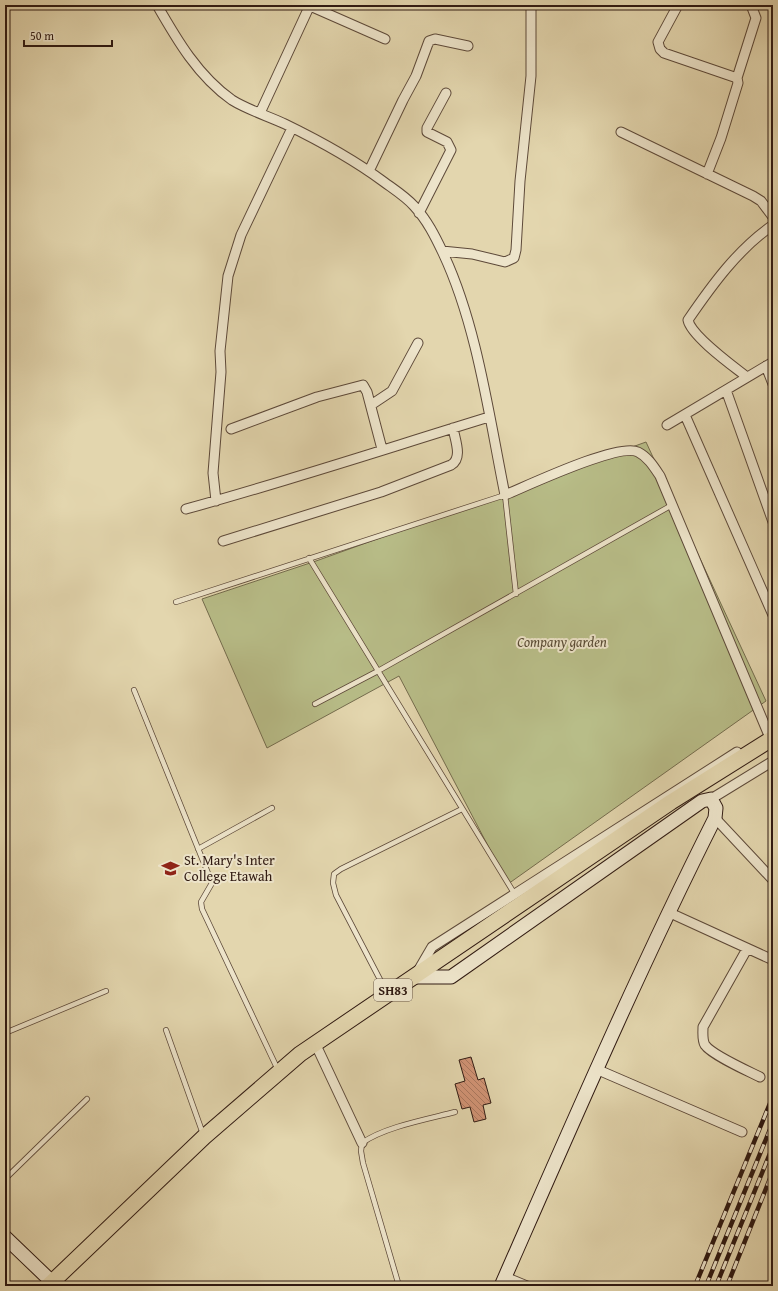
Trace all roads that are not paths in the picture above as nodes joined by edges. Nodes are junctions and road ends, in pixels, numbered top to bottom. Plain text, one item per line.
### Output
1 (157, 5) edge
2 (531, 5) edge
3 (678, 5) edge
4 (751, 5) edge
5 (310, 6) edge
6 (385, 40) dead end
7 (468, 46) dead end
8 (737, 78) junction
9 (446, 94) dead end
10 (260, 113) junction
11 (292, 128) junction
12 (621, 132) dead end
13 (369, 171) junction
14 (707, 174) junction
15 (419, 213) junction
16 (773, 216) edge
17 (773, 225) edge
18 (442, 251) junction
19 (418, 343) dead end
20 (770, 364) edge
21 (747, 377) junction
22 (773, 384) edge
23 (726, 390) junction
24 (371, 405) junction
25 (685, 415) junction
26 (489, 417) junction
27 (667, 425) dead end
28 (452, 428) junction
29 (231, 429) dead end
30 (382, 449) junction
31 (505, 495) junction
32 (216, 501) junction
33 (672, 505) junction
34 (186, 509) dead end
35 (773, 522) edge
36 (223, 541) dead end
37 (309, 558) junction
38 (516, 594) junction
39 (176, 602) dead end
40 (773, 615) edge
41 (378, 671) junction
42 (134, 690) dead end
43 (315, 704) dead end
44 (771, 734) edge
45 (773, 761) edge
46 (711, 799) junction
47 (272, 808) dead end
48 (462, 809) junction
49 (715, 818) junction
50 (198, 848) junction
51 (773, 880) edge
52 (514, 894) junction
53 (668, 912) junction
54 (747, 949) junction
55 (773, 960) edge
56 (414, 977) junction
57 (106, 991) dead end
58 (388, 994) junction
59 (166, 1030) dead end
60 (5, 1033) edge
61 (315, 1043) junction
62 (596, 1069) junction
63 (279, 1072) junction
64 (760, 1077) dead end
65 (87, 1099) dead end
66 (455, 1112) dead end
67 (742, 1132) dead end
68 (204, 1137) junction
69 (362, 1143) junction
70 (5, 1179) edge
71 (5, 1237) edge
72 (503, 1281) edge
73 (50, 1284) edge
74 (399, 1286) edge
75 (527, 1286) edge

1 - 10 street
2 - 18 street
3 - 8 street
4 - 8 street
5 - 6 street
5 - 10 street
7 - 13 street
8 - 14 street
9 - 15 street
10 - 11 street
11 - 13 street
11 - 32 street
12 - 14 street
13 - 15 street
14 - 16 street
15 - 18 street
17 - 21 street
18 - 26 street
19 - 24 street
20 - 21 street
20 - 22 street
21 - 23 street
23 - 25 street
23 - 35 street
24 - 29 street
24 - 30 street
25 - 27 street
25 - 40 street
26 - 28 street
26 - 31 street
28 - 30 street
28 - 36 street
30 - 32 street
31 - 33 street
31 - 37 lane
31 - 38 lane
32 - 34 street
33 - 38 lane
33 - 44 street
37 - 39 lane
37 - 41 lane
38 - 41 lane
41 - 43 lane
41 - 48 lane
42 - 50 lane
44 - 52 street
44 - 56 main road, SH83
45 - 46 street
46 - 49 street
46 - 56 street
47 - 50 lane
48 - 52 lane
48 - 58 lane
49 - 51 street
49 - 53 street
50 - 63 lane
52 - 56 street
53 - 54 street
53 - 62 street
54 - 55 street
54 - 64 street
56 - 58 main road, SH83
57 - 60 lane
58 - 61 main road, SH83
59 - 68 lane
61 - 63 main road, SH83
61 - 69 street
62 - 67 street
62 - 72 street
63 - 68 main road, SH83
65 - 70 lane
66 - 69 lane
68 - 73 main road, SH83
69 - 74 lane
71 - 73 street
72 - 75 street

